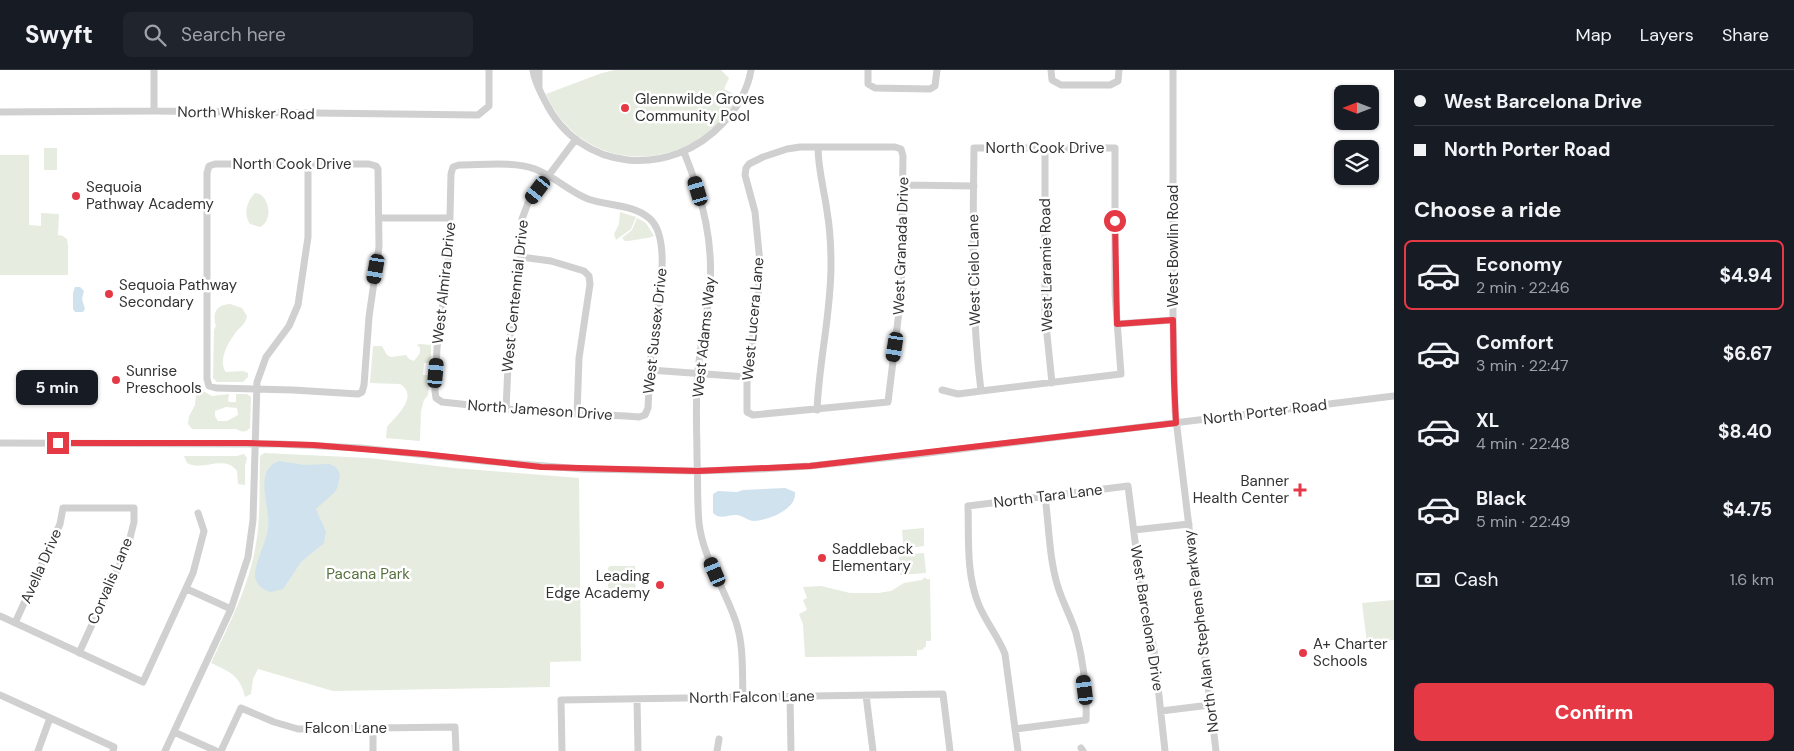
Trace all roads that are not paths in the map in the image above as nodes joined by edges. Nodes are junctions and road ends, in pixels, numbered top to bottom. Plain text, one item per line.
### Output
1 (154, 70) edge
2 (489, 70) edge
3 (532, 70) edge
4 (539, 70) edge
5 (751, 70) edge
6 (868, 70) edge
7 (937, 70) edge
8 (1051, 70) edge
9 (1119, 70) edge
10 (1173, 70) edge
11 (539, 87) junction
12 (154, 111) junction
13 (0, 112) edge
14 (576, 139) junction
15 (818, 147) junction
16 (974, 148) joint
17 (1045, 148) junction
18 (684, 152) junction
19 (308, 164) junction
20 (548, 177) junction
21 (903, 185) junction
22 (974, 186) junction
23 (380, 218) junction
24 (450, 218) junction
25 (521, 257) junction
26 (1173, 320) junction
27 (1117, 324) junction
28 (650, 370) junction
29 (697, 373) junction
30 (747, 377) junction
31 (1052, 383) junction
32 (256, 389) junction
33 (942, 390) dead end
34 (981, 392) junction
35 (1394, 397) edge
36 (436, 398) joint
37 (506, 409) junction
38 (817, 410) junction
39 (577, 414) junction
40 (646, 415) joint
41 (1176, 423) junction
42 (0, 443) edge
43 (255, 443) junction
44 (698, 471) junction
45 (1128, 486) joint
46 (1045, 496) junction
47 (134, 508) joint
48 (198, 513) dead end
49 (1189, 524) junction
50 (1134, 530) junction
51 (187, 589) junction
52 (231, 609) junction
53 (0, 616) edge
54 (15, 623) junction
55 (79, 652) junction
56 (0, 694) edge
57 (866, 695) junction
58 (743, 697) junction
59 (790, 697) junction
60 (637, 699) junction
61 (1210, 705) junction
62 (1161, 711) junction
63 (50, 718) junction
64 (373, 728) junction
65 (1015, 729) junction
66 (174, 732) junction
67 (719, 739) dead end
68 (113, 749) edge
69 (38, 751) edge
70 (165, 751) edge
71 (216, 751) edge
72 (221, 751) edge
73 (373, 751) edge
74 (456, 751) edge
75 (562, 751) edge
76 (638, 751) edge
77 (717, 751) edge
78 (791, 751) edge
79 (873, 751) edge
80 (950, 751) edge
81 (1018, 751) edge
82 (1164, 751) edge
83 (1216, 751) edge

1 - 12 street
2 - 12 street, North Whisker Road
3 - 11 street
4 - 11 street
5 - 18 street
6 - 7 street
8 - 9 street
10 - 26 street, West Bowlin Road
11 - 14 street
12 - 13 street, North Whisker Road
14 - 18 street
14 - 20 street, West Centennial Drive
15 - 21 street, West Granada Drive
15 - 30 street, West Lucera Lane
15 - 38 street
16 - 17 street, North Cook Drive
16 - 22 street, West Cielo Lane
17 - 27 street, North Cook Drive
17 - 31 street, West Laramie Road
18 - 29 street, West Adams Way
19 - 23 street, North Cook Drive
19 - 32 street
19 - 32 street, North Cook Drive
20 - 24 street, West Almira Drive
20 - 25 street, West Centennial Drive
20 - 28 street, West Sussex Drive
21 - 22 street
21 - 38 street, West Granada Drive
22 - 34 street, West Cielo Lane
23 - 24 street
23 - 32 street
24 - 36 street, West Almira Drive
25 - 37 street, West Centennial Drive
25 - 39 street
26 - 27 street
26 - 41 street, West Bowlin Road
27 - 31 street
28 - 29 street
28 - 40 street, West Sussex Drive
29 - 30 street
29 - 44 street, West Adams Way
30 - 38 street, West Lucera Lane
31 - 34 street
32 - 43 street
33 - 34 street
35 - 41 street, North Porter Road
36 - 37 street, North Jameson Drive
37 - 39 street, North Jameson Drive
39 - 40 street, North Jameson Drive
41 - 44 street, North Porter Road
41 - 49 street, North Alan Stephens Parkway
42 - 43 street, North Porter Road
43 - 44 street, North Porter Road
43 - 52 street
44 - 58 street, West Adams Way
45 - 46 street, North Tara Lane
45 - 50 street, West Barcelona Drive
46 - 65 street
46 - 65 street, North Tara Lane
47 - 54 street, Avella Drive
47 - 55 street, Corvalis Lane
48 - 51 street
49 - 50 street
49 - 61 street, North Alan Stephens Parkway
50 - 62 street, West Barcelona Drive
51 - 52 street
51 - 55 street
52 - 66 street
53 - 54 street
54 - 55 street
56 - 63 street
57 - 59 street, North Falcon Lane
57 - 79 street
57 - 80 street, North Falcon Lane
58 - 59 street, North Falcon Lane
58 - 60 street, North Falcon Lane
59 - 78 street
60 - 75 street, North Falcon Lane
60 - 76 street
61 - 62 street
61 - 83 street, North Alan Stephens Parkway
62 - 82 street, West Barcelona Drive
63 - 68 street
63 - 69 street
64 - 72 street, Falcon Lane
64 - 73 street
64 - 74 street, Falcon Lane
65 - 81 street
66 - 70 street
66 - 71 street
67 - 77 street

